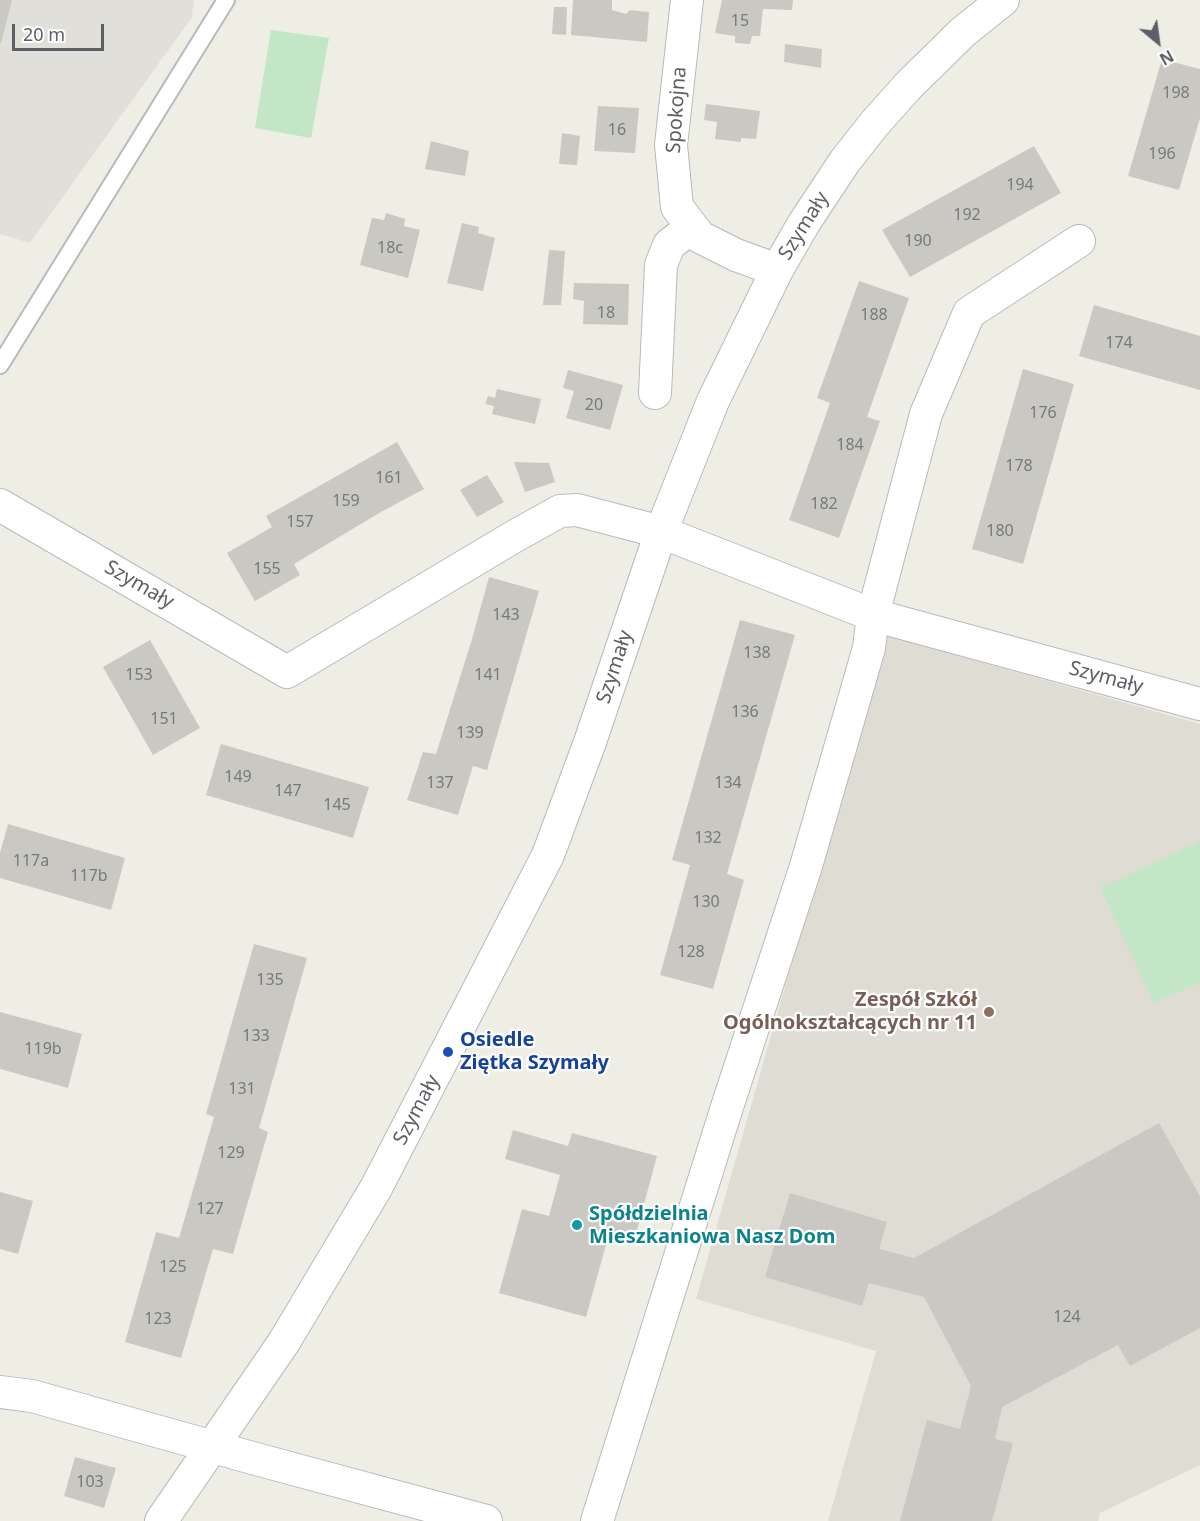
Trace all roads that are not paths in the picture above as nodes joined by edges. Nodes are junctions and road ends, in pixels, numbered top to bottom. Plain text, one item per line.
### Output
1 (226, 0) edge
2 (687, 0) edge
3 (1003, 0) edge
4 (692, 227) junction
5 (1079, 242) dead end
6 (777, 270) junction
7 (0, 365) edge
8 (655, 393) dead end
9 (0, 505) edge
10 (661, 532) junction
11 (873, 615) junction
12 (1200, 704) edge
13 (0, 1392) edge
14 (212, 1447) junction
15 (161, 1521) edge
16 (486, 1521) edge
17 (597, 1521) edge

1 - 7 lane
2 - 4 street, Spokojna
3 - 6 street, Szymały
4 - 6 street, Spokojna
4 - 8 street
5 - 11 street
6 - 10 street, Szymały
9 - 10 street, Szymały
10 - 11 street, Szymały
10 - 14 street, Szymały
11 - 12 street, Szymały
11 - 17 street
13 - 14 street
14 - 15 street, Szymały
14 - 16 street

